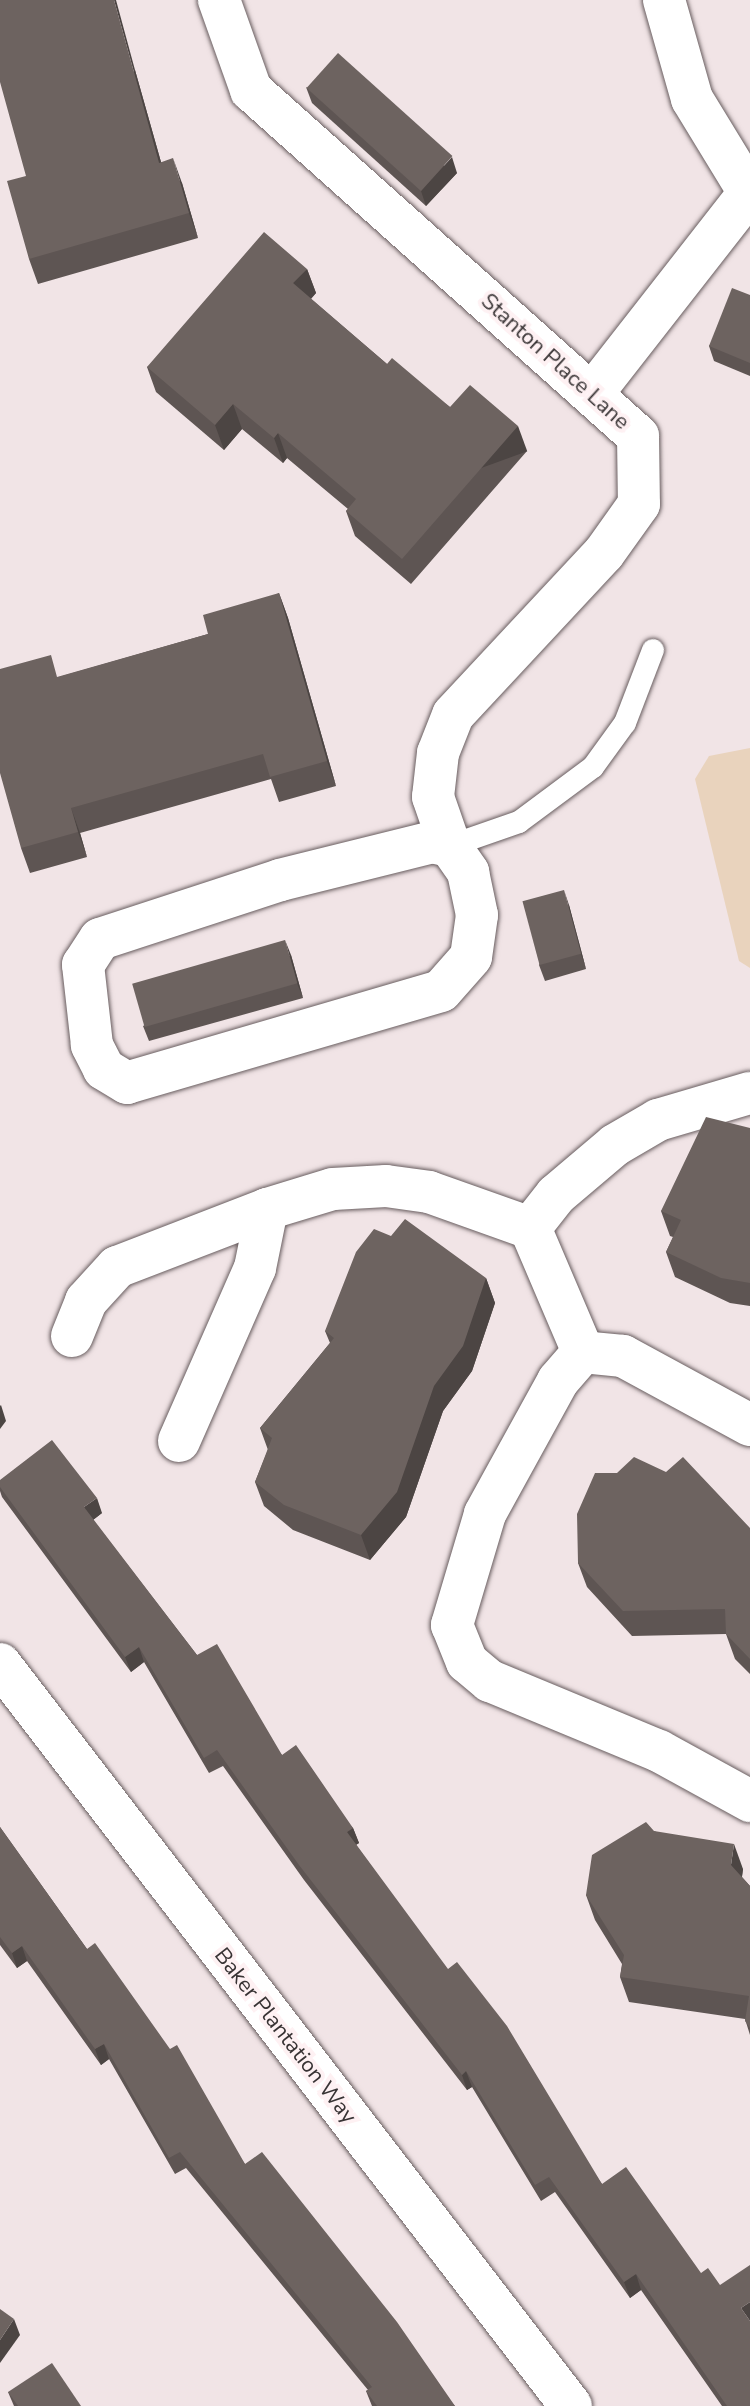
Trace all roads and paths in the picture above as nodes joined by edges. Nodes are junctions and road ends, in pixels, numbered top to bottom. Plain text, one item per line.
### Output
1 (219, 0) edge
2 (664, 0) edge
3 (750, 193) edge
4 (592, 394) junction
5 (653, 650) dead end
6 (450, 846) junction
7 (750, 1093) edge
8 (267, 1209) junction
9 (530, 1228) junction
10 (72, 1336) dead end
11 (583, 1352) junction
12 (750, 1425) edge
13 (179, 1441) dead end
14 (0, 1664) edge
15 (750, 1801) edge
16 (571, 2406) edge

1 - 4 street, Stanton Place Lane
2 - 3 street
3 - 4 street
4 - 6 street, Stanton Place Lane
5 - 6 lane
6 - 6 street, Stanton Place Lane
7 - 9 street
8 - 9 street
8 - 10 street
8 - 13 street
9 - 11 street
11 - 12 street
11 - 15 street
14 - 16 street, Baker Plantation Way

